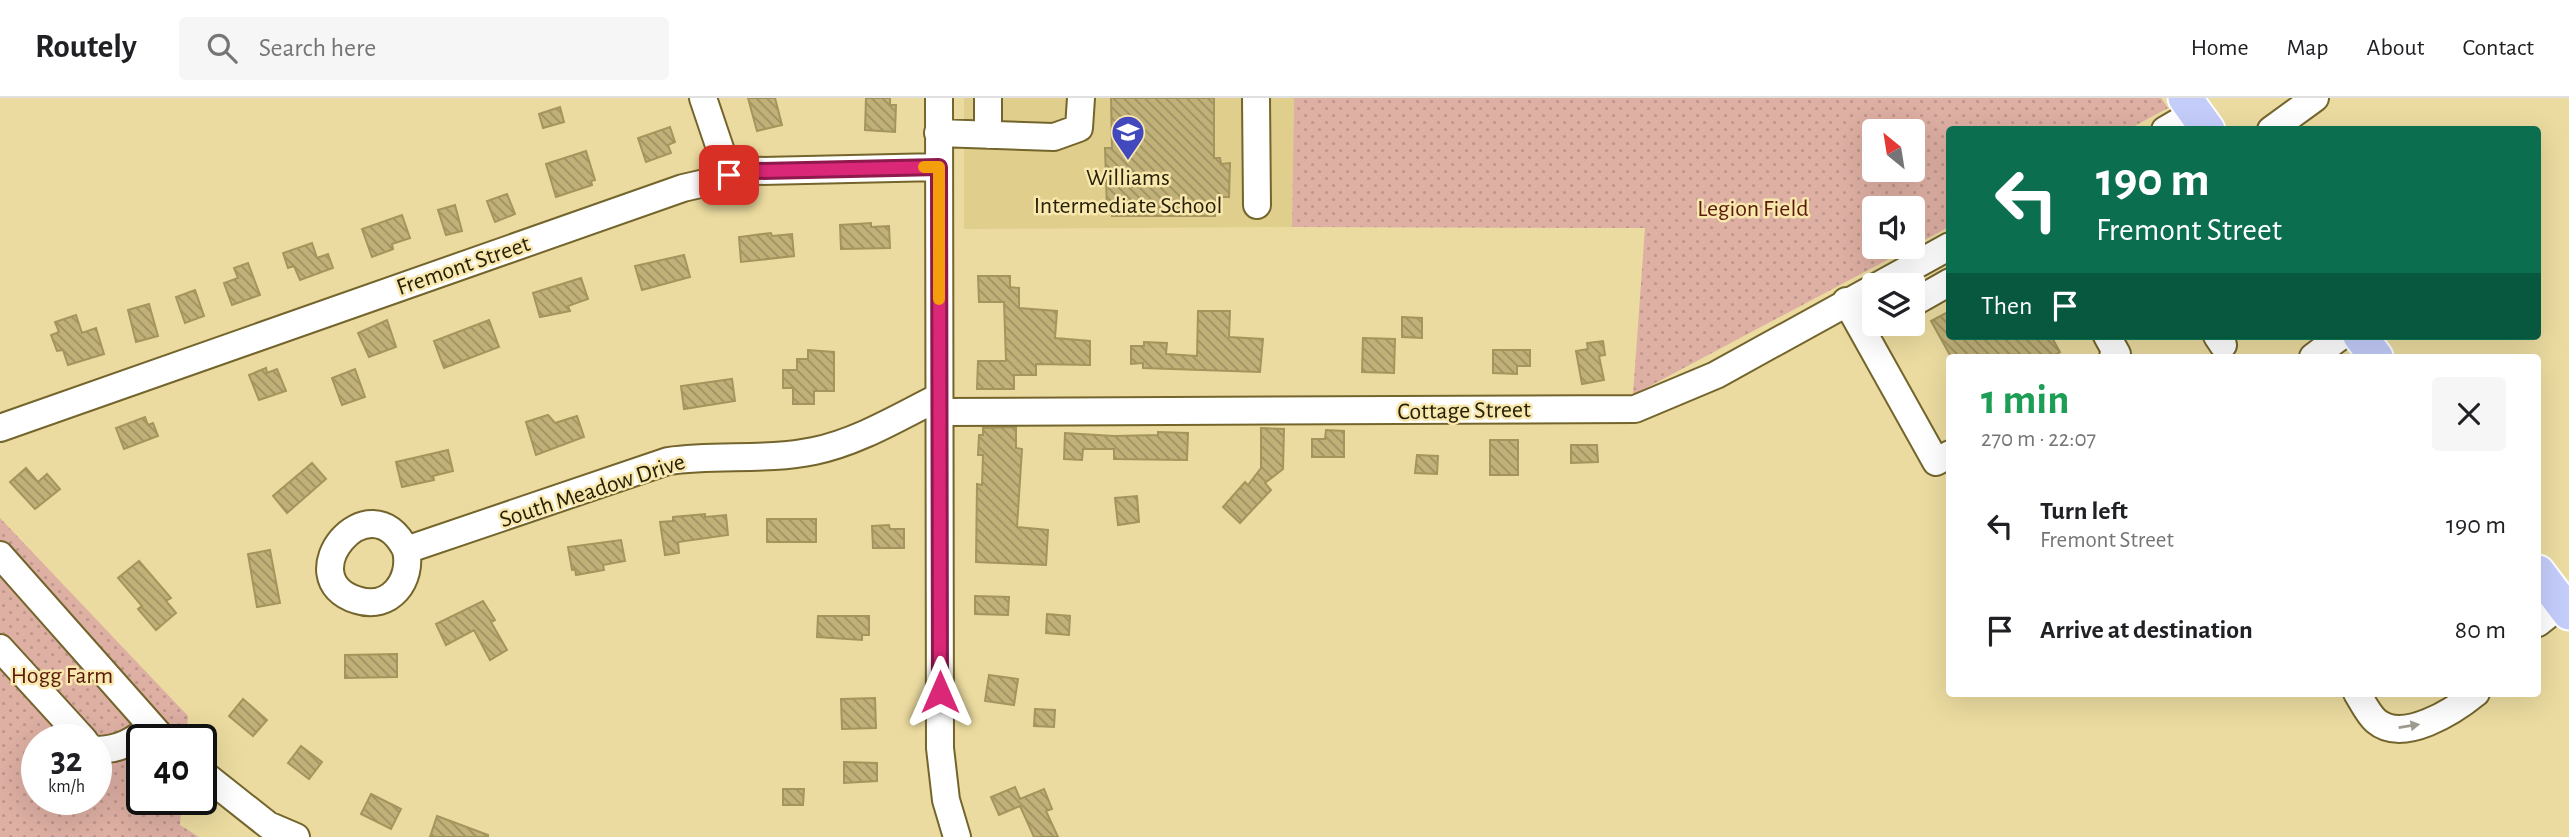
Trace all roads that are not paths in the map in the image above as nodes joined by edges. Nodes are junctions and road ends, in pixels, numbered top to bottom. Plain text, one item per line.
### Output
1 (703, 98) edge
2 (939, 98) edge
3 (988, 98) edge
4 (1081, 98) edge
5 (1256, 98) edge
6 (2315, 98) edge
7 (2196, 113) edge
8 (2172, 126) edge
9 (2277, 126) edge
10 (938, 132) junction
11 (988, 135) junction
12 (939, 167) junction
13 (729, 175) junction
14 (1256, 205) dead end
15 (1946, 248) edge
16 (1925, 259) junction
17 (1945, 285) edge
18 (1925, 296) edge
19 (1846, 301) junction
20 (1862, 319) edge
21 (1873, 336) edge
22 (2335, 340) edge
23 (2363, 340) edge
24 (2317, 354) edge
25 (2374, 354) edge
26 (939, 405) junction
27 (0, 428) edge
28 (1946, 456) edge
29 (406, 550) dead end
30 (3, 566) edge
31 (2541, 579) edge
32 (2556, 613) edge
33 (0, 648) edge
34 (2360, 697) edge
35 (2471, 697) edge
36 (69, 724) edge
37 (150, 724) edge
38 (217, 785) edge
39 (296, 837) edge
40 (957, 837) edge

1 - 13 street
2 - 10 street
3 - 11 street
4 - 11 street
5 - 14 street
6 - 9 street
7 - 8 street
10 - 11 street
10 - 12 street
12 - 13 street, Fremont Street
12 - 26 street
13 - 27 street, Fremont Street
15 - 16 street, Cottage Street
16 - 17 street
16 - 19 street, Cottage Street
17 - 18 street
19 - 20 street
19 - 26 street, Cottage Street
21 - 28 street
22 - 24 street
23 - 25 main road
26 - 29 street, South Meadow Drive
26 - 40 street
30 - 37 street
31 - 32 main road
33 - 36 street
34 -> 35 street
38 - 39 street

